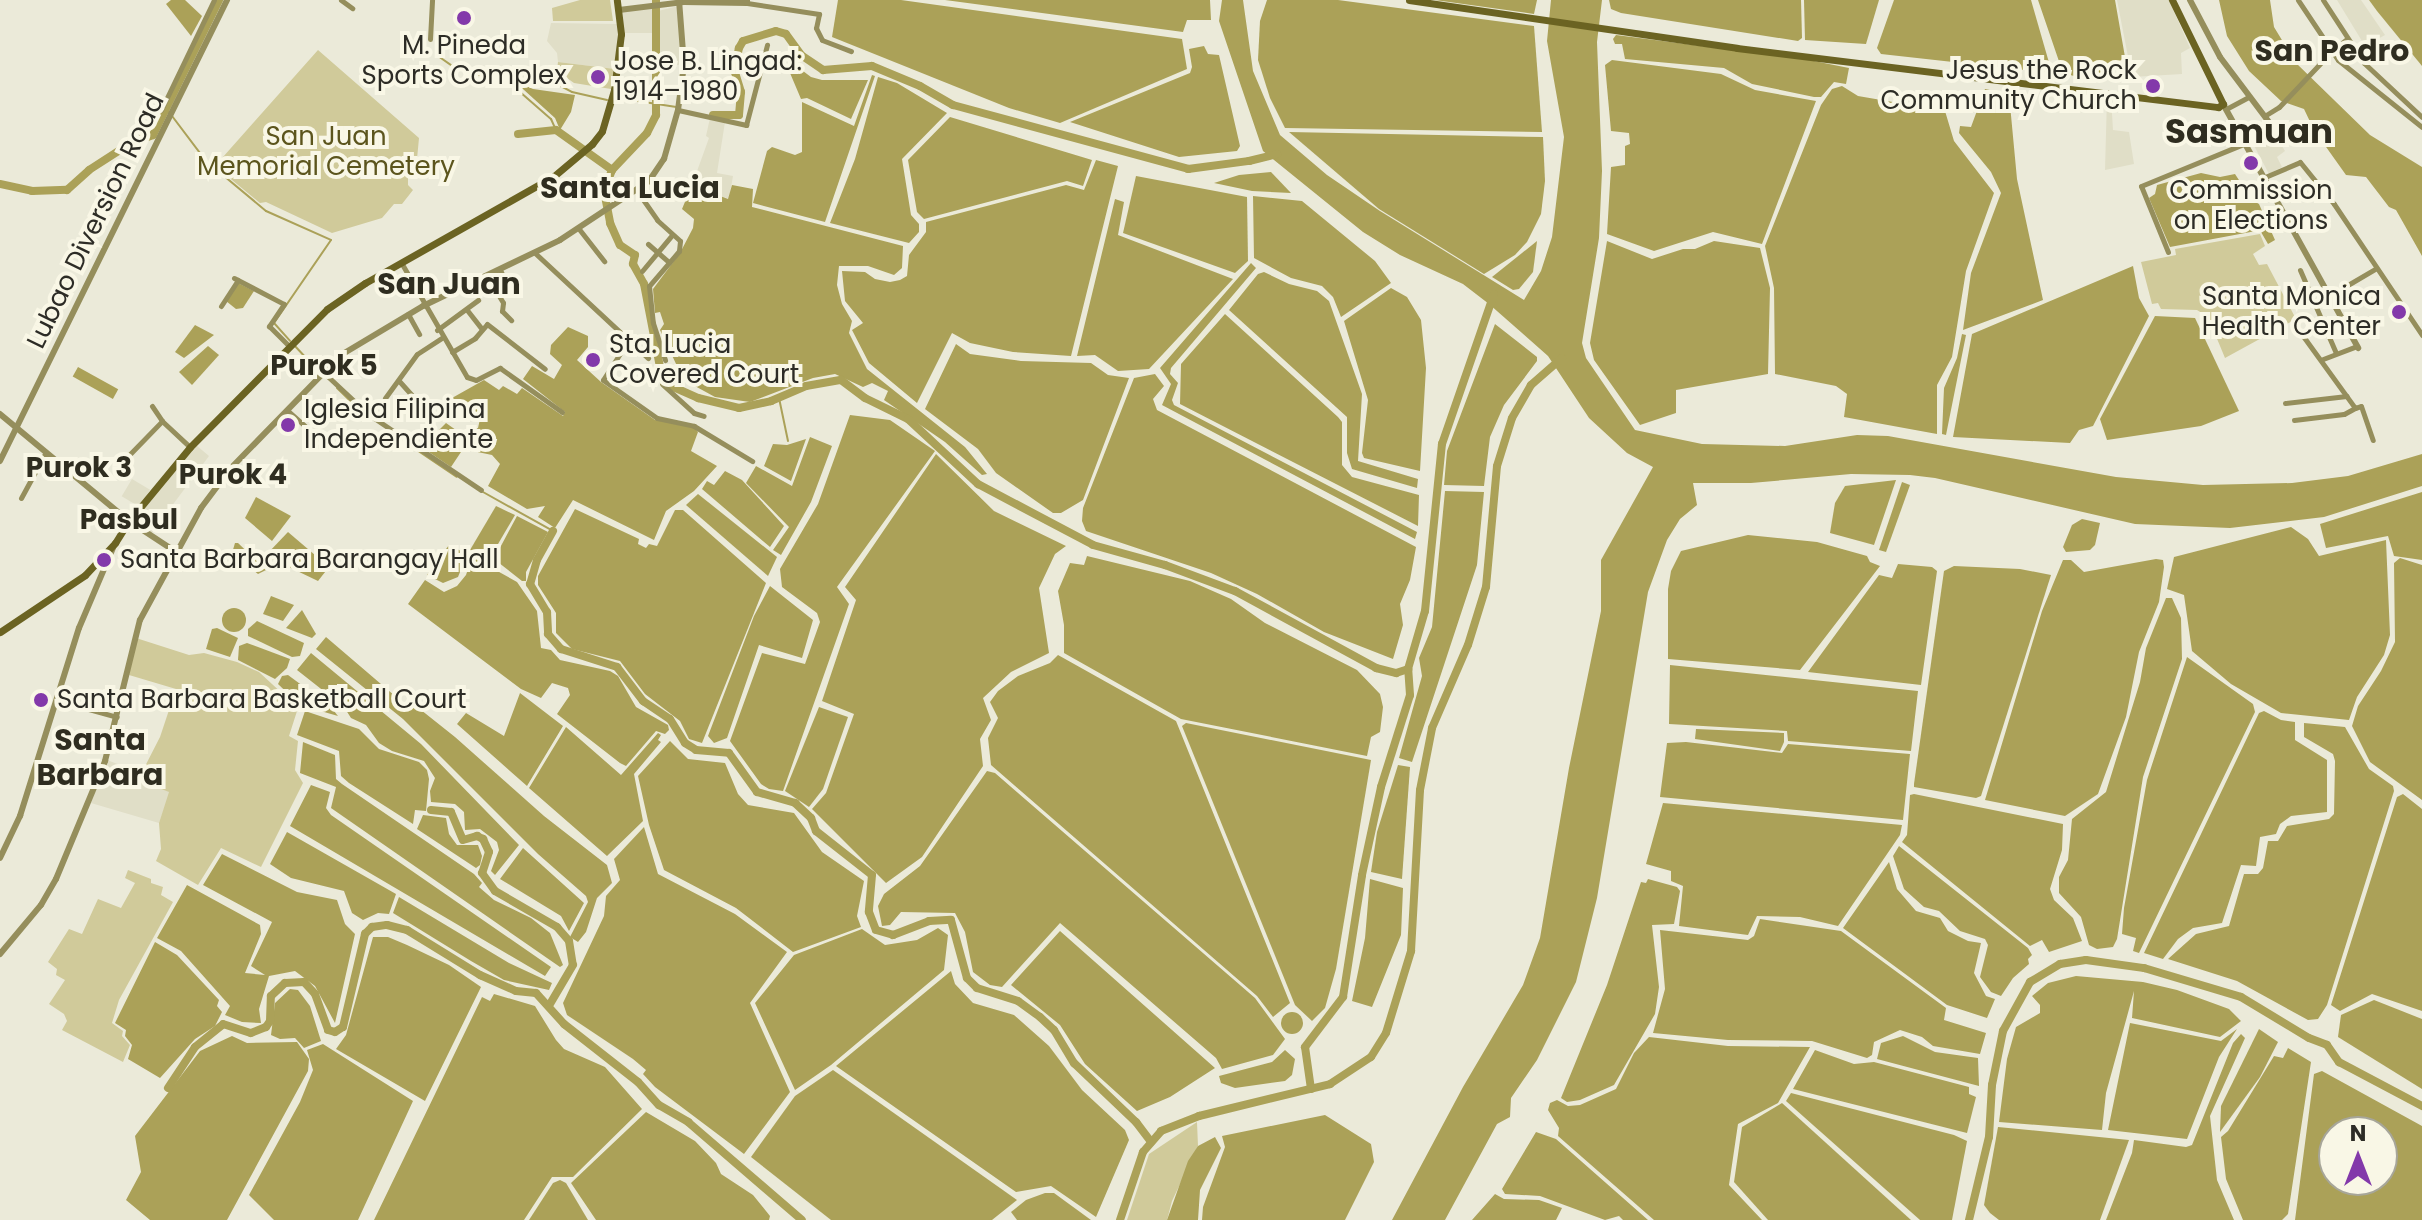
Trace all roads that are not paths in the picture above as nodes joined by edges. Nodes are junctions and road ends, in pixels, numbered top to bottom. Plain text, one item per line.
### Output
1 (214, 0) edge
2 (227, 0) edge
3 (341, 0) edge
4 (432, 0) edge
5 (617, 0) edge
6 (1409, 0) edge
7 (2172, 0) edge
8 (2190, 0) edge
9 (2298, 0) edge
10 (2323, 0) edge
11 (679, 1) edge
12 (747, 2) edge
13 (352, 8) dead end
14 (619, 10) junction
15 (430, 39) dead end
16 (2347, 39) junction
17 (767, 45) dead end
18 (851, 51) dead end
19 (2331, 52) junction
20 (2249, 97) junction
21 (2225, 106) junction
22 (678, 108) junction
23 (161, 110) dead end
24 (2266, 115) junction
25 (2422, 117) edge
26 (2272, 126) dead end
27 (2422, 127) edge
28 (2246, 143) junction
29 (2265, 177) junction
30 (637, 191) junction
31 (579, 229) junction
32 (672, 235) junction
33 (648, 244) dead end
34 (657, 252) junction
35 (2168, 252) dead end
36 (536, 254) junction
37 (604, 261) dead end
38 (669, 262) junction
39 (402, 264) junction
40 (2375, 269) junction
41 (500, 270) junction
42 (2300, 270) dead end
43 (642, 271) dead end
44 (487, 276) junction
45 (510, 290) dead end
46 (2330, 298) junction
47 (478, 300) dead end
48 (221, 306) dead end
49 (423, 306) junction
50 (2319, 307) junction
51 (467, 310) junction
52 (408, 314) junction
53 (511, 320) dead end
54 (2295, 325) dead end
55 (482, 329) junction
56 (437, 330) junction
57 (419, 334) dead end
58 (2422, 335) edge
59 (442, 338) junction
60 (628, 341) junction
61 (292, 343) junction
62 (2358, 347) joint
63 (2336, 353) junction
64 (453, 358) junction
65 (648, 358) dead end
66 (2323, 359) junction
67 (665, 360) dead end
68 (545, 369) dead end
69 (323, 372) junction
70 (400, 382) junction
71 (662, 384) dead end
72 (2347, 396) junction
73 (385, 398) dead end
74 (2285, 403) dead end
75 (152, 406) dead end
76 (2355, 408) junction
77 (287, 410) junction
78 (425, 410) dead end
79 (562, 412) dead end
80 (0, 414) edge
81 (2294, 420) dead end
82 (162, 421) junction
83 (16, 427) junction
84 (697, 428) junction
85 (2373, 440) dead end
86 (190, 447) junction
87 (319, 447) dead end
88 (46, 452) junction
89 (128, 456) dead end
90 (0, 461) edge
91 (752, 461) dead end
92 (481, 490) dead end
93 (21, 498) dead end
94 (129, 521) junction
95 (115, 543) junction
96 (176, 552) junction
97 (0, 632) edge
98 (56, 700) junction
99 (117, 717) junction
100 (0, 858) edge
101 (0, 954) edge

1 - 23 street
2 - 83 street, Lubao Diversion Road
3 - 13 street
4 - 15 street
5 - 14 main road
6 - 21 main road
7 - 21 main road
8 - 20 street
9 - 19 street
10 - 16 street
11 - 12 street
11 - 14 street
11 - 22 street
12 - 18 street
14 - 39 main road
16 - 19 street
16 - 25 street
17 - 22 street
19 - 24 street
19 - 27 street
20 - 21 street
20 - 24 street
21 - 28 street
22 - 30 street
24 - 26 street
28 - 29 street
28 - 35 street
29 - 40 street
29 - 46 street
30 - 31 street
30 - 32 street
31 - 36 street
31 - 37 street
32 - 34 street
32 - 38 street
33 - 34 street
34 - 38 street
34 - 43 street
36 - 41 street
36 - 60 street
38 - 67 street
39 - 49 street
39 - 61 main road
40 - 46 street
40 - 58 street
41 - 44 street
41 - 45 street
42 - 50 street
44 - 49 street
44 - 53 street
46 - 50 street
46 - 62 street
47 - 51 street
48 - 61 street
49 - 52 street
49 - 56 street
50 - 63 street
51 - 55 street
51 - 56 street
52 - 57 street
52 - 69 street
54 - 66 street
55 - 64 street
55 - 68 street
56 - 59 street
59 - 64 street
59 - 70 street
60 - 65 street
60 - 84 street
61 - 86 main road
62 - 63 street
63 - 66 street
64 - 79 street
66 - 72 street
69 - 77 street
69 - 92 street
70 - 73 street
70 - 78 street
71 - 84 street
72 - 74 street
72 - 76 street
75 - 82 street
76 - 81 street
76 - 85 street
77 - 87 street
77 - 96 street
80 - 83 street
82 - 86 street
82 - 89 street
83 - 88 street
83 - 90 street, Lubao Diversion Road
84 - 91 street
86 - 94 main road
88 - 93 street
88 - 94 street
94 - 95 main road
94 - 96 street
95 - 97 main road
95 - 98 street
96 - 99 street
98 - 99 street
98 - 100 street
99 - 101 street

